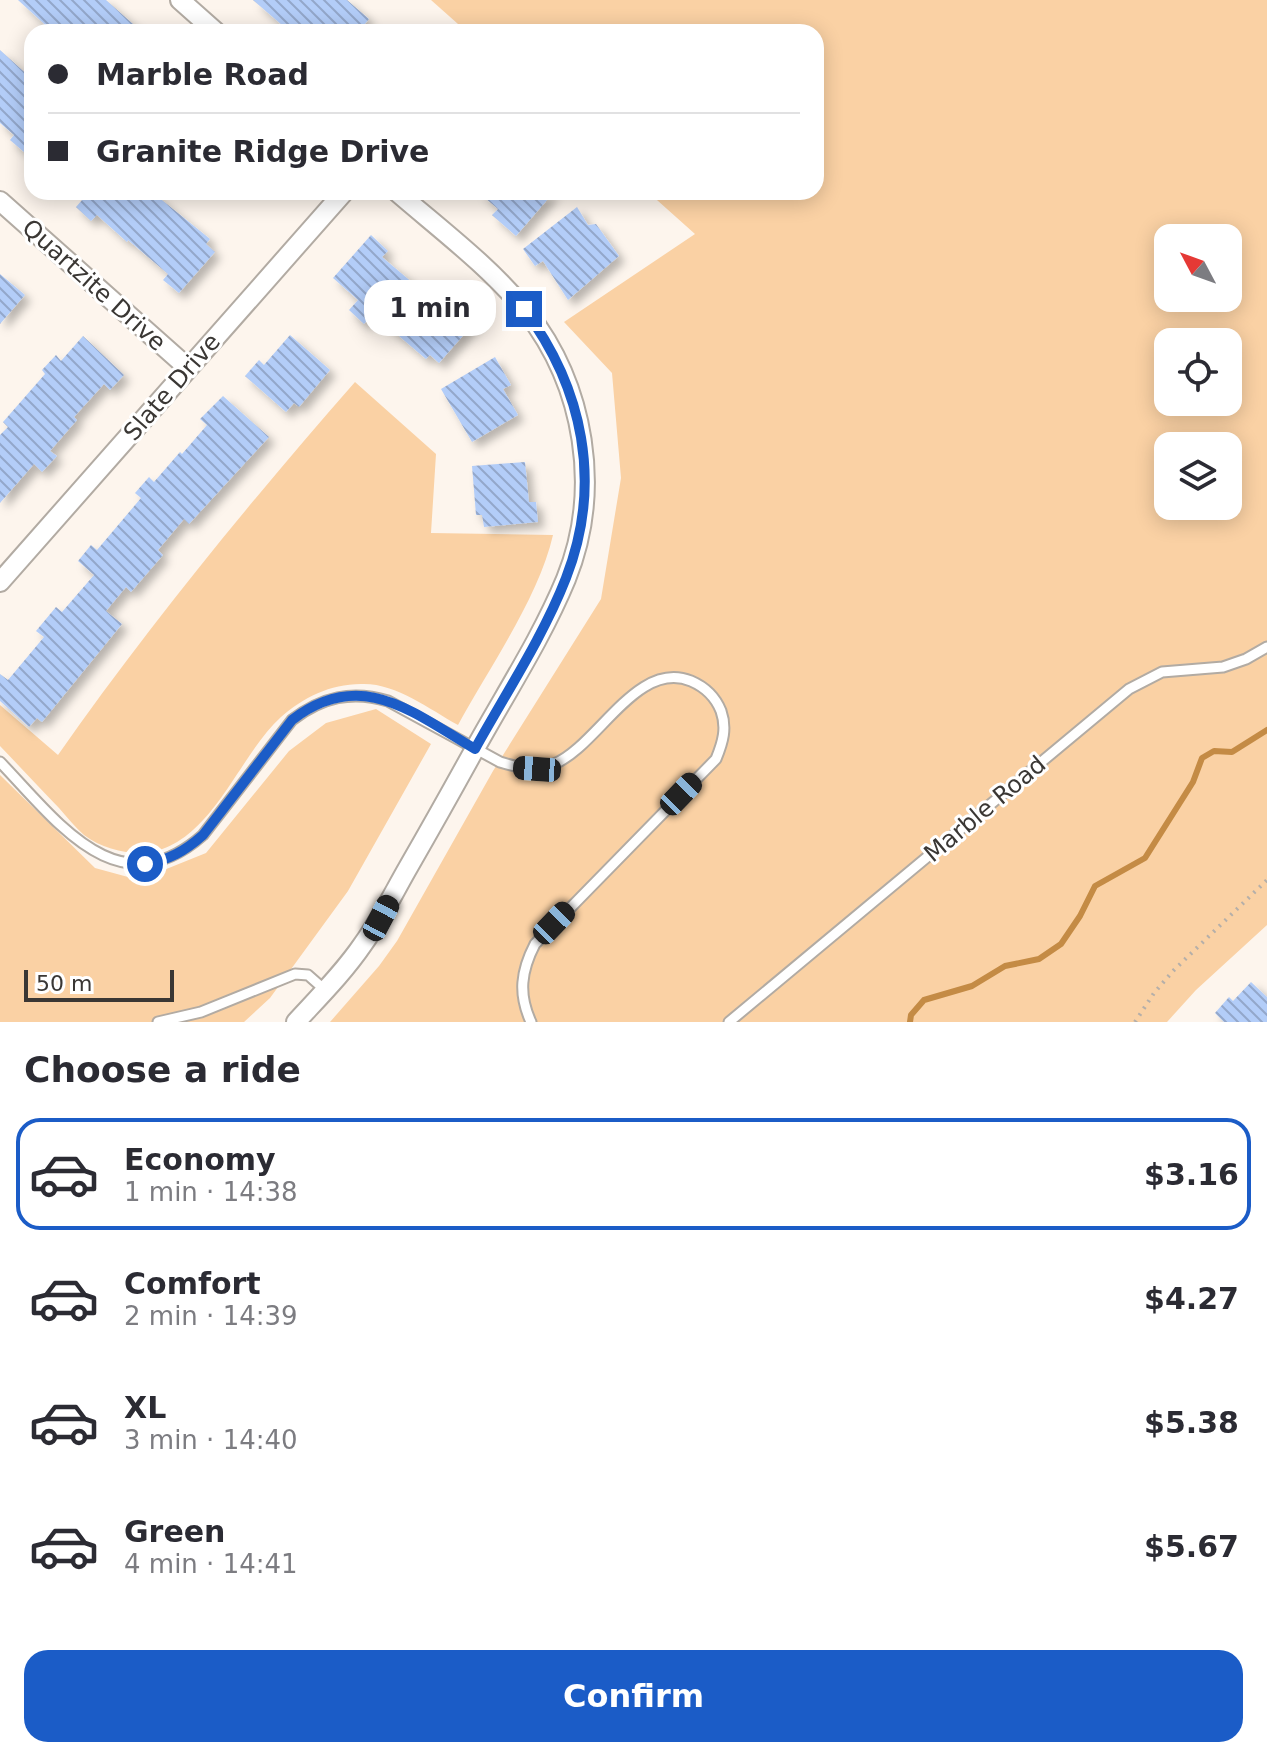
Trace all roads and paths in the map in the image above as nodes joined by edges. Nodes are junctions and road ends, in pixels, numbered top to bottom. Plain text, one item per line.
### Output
1 (180, 0) edge
2 (207, 24) edge
3 (337, 200) edge
4 (406, 200) edge
5 (0, 201) edge
6 (188, 368) junction
7 (0, 582) edge
8 (1267, 647) edge
9 (475, 749) junction
10 (0, 762) edge
11 (1267, 880) edge
12 (325, 990) junction
13 (158, 1022) edge
14 (296, 1022) edge
15 (531, 1022) edge
16 (729, 1022) edge
17 (1135, 1022) edge

1 - 2 street
3 - 6 street, Slate Drive
4 - 9 street
5 - 6 street, Quartzite Drive
6 - 7 street, Slate Drive
8 - 16 lane, Marble Road
9 - 10 lane
9 - 12 street
9 - 15 lane
11 - 17 path
12 - 13 lane
12 - 14 street

